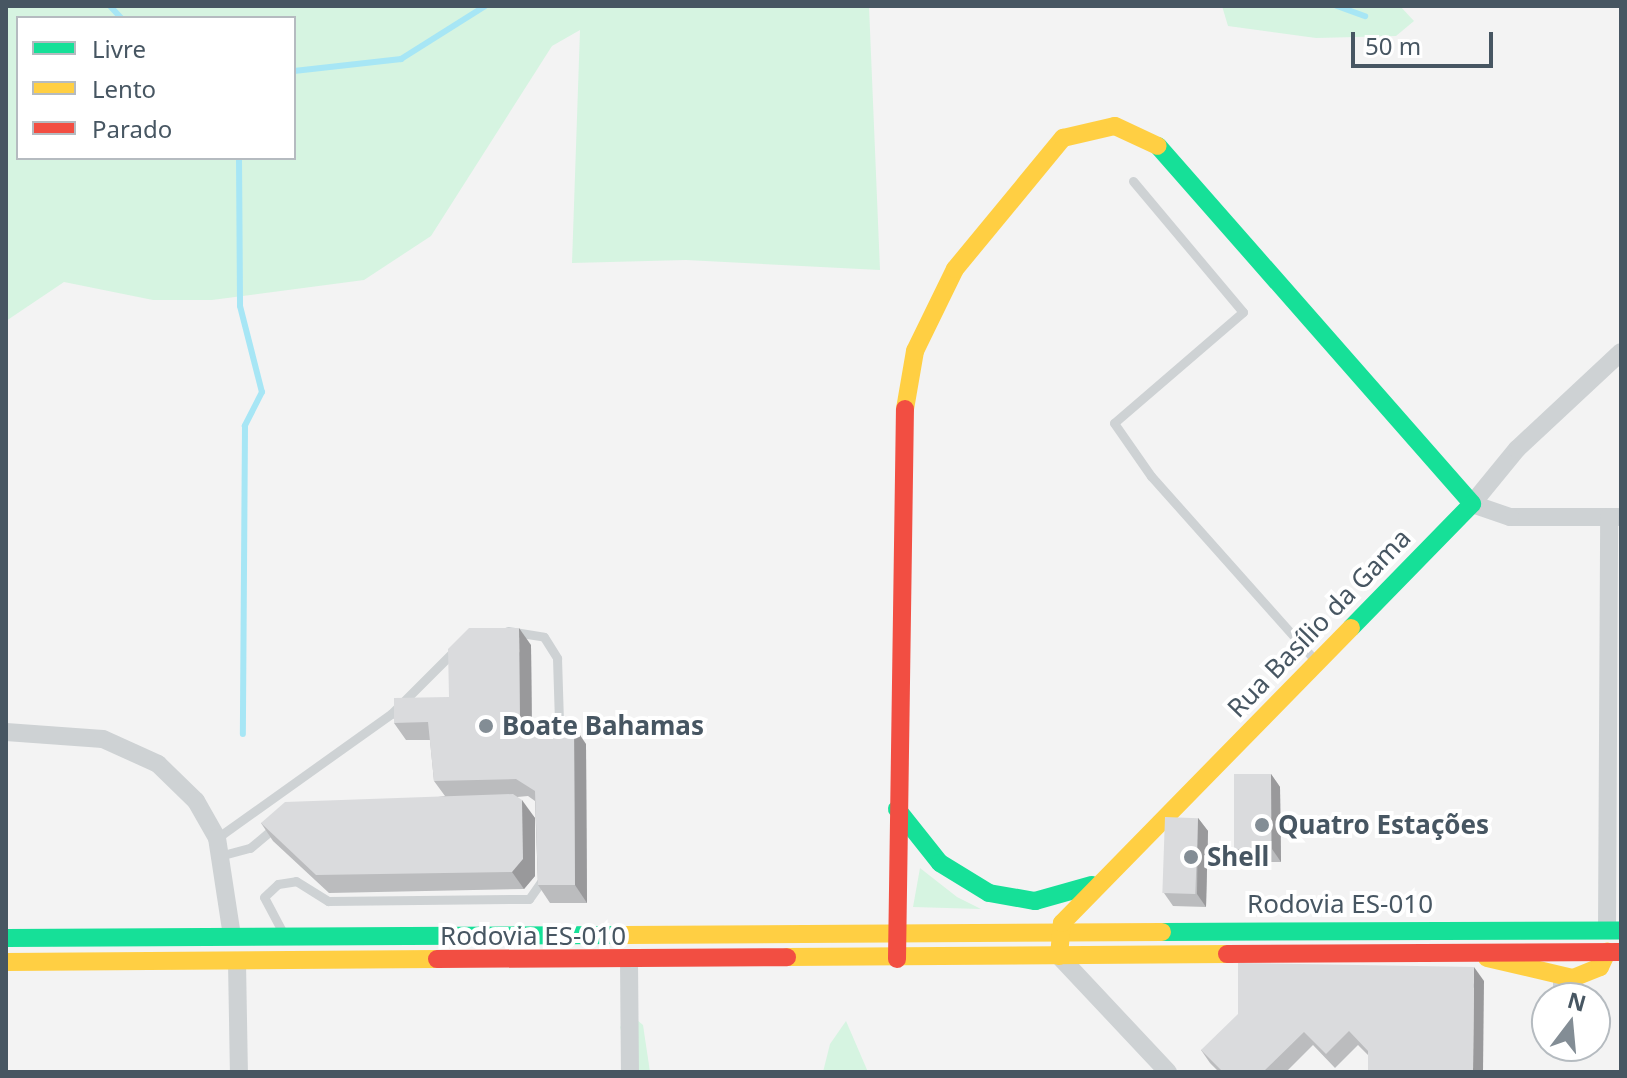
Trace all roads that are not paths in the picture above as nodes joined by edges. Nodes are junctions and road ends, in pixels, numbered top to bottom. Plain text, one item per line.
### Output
1 (1133, 181) dead end
2 (1621, 352) edge
3 (1472, 504) junction
4 (1615, 517) edge
5 (496, 631) edge
6 (466, 642) edge
7 (1318, 662) junction
8 (559, 723) edge
9 (6, 732) edge
10 (897, 809) junction
11 (286, 816) edge
12 (220, 847) junction
13 (543, 870) edge
14 (1105, 878) junction
15 (1614, 930) edge
16 (1058, 933) junction
17 (232, 936) junction
18 (293, 936) junction
19 (897, 937) junction
20 (6, 938) edge
21 (1469, 952) junction
22 (1614, 952) edge
23 (1059, 956) junction
24 (897, 959) junction
25 (629, 961) junction
26 (6, 962) edge
27 (237, 962) junction
28 (1557, 978) junction
29 (1557, 982) edge
30 (239, 1072) edge
31 (630, 1072) edge
32 (1168, 1072) edge

1 - 7 lane
2 - 3 street, Rua Basílio da Gama
3 - 4 street
3 - 7 main road, Rua Basílio da Gama
3 - 10 main road
4 - 15 street
5 - 8 lane
6 - 12 lane
7 - 14 main road, Rua Basílio da Gama
9 - 12 street
10 - 14 main road
10 - 19 main road
11 - 12 lane
12 - 17 street
13 - 18 lane
14 - 16 main road, Rua Basílio da Gama
15 - 16 main road, Rodovia ES-010
16 - 19 main road, Rodovia ES-010
16 - 23 main road
17 - 18 main road, Rodovia ES-010
17 - 20 main road, Rodovia ES-010
18 - 19 main road, Rodovia ES-010
19 - 24 main road
21 - 22 main road, Rodovia ES-010
21 - 23 main road, Rodovia ES-010
21 - 28 main road
22 - 28 main road
23 - 24 main road, Rodovia ES-010
23 - 32 street
24 - 25 main road, Rodovia ES-010
25 - 27 main road, Rodovia ES-010
25 - 31 street
26 - 27 main road, Rodovia ES-010
27 - 30 street
28 - 29 lane

